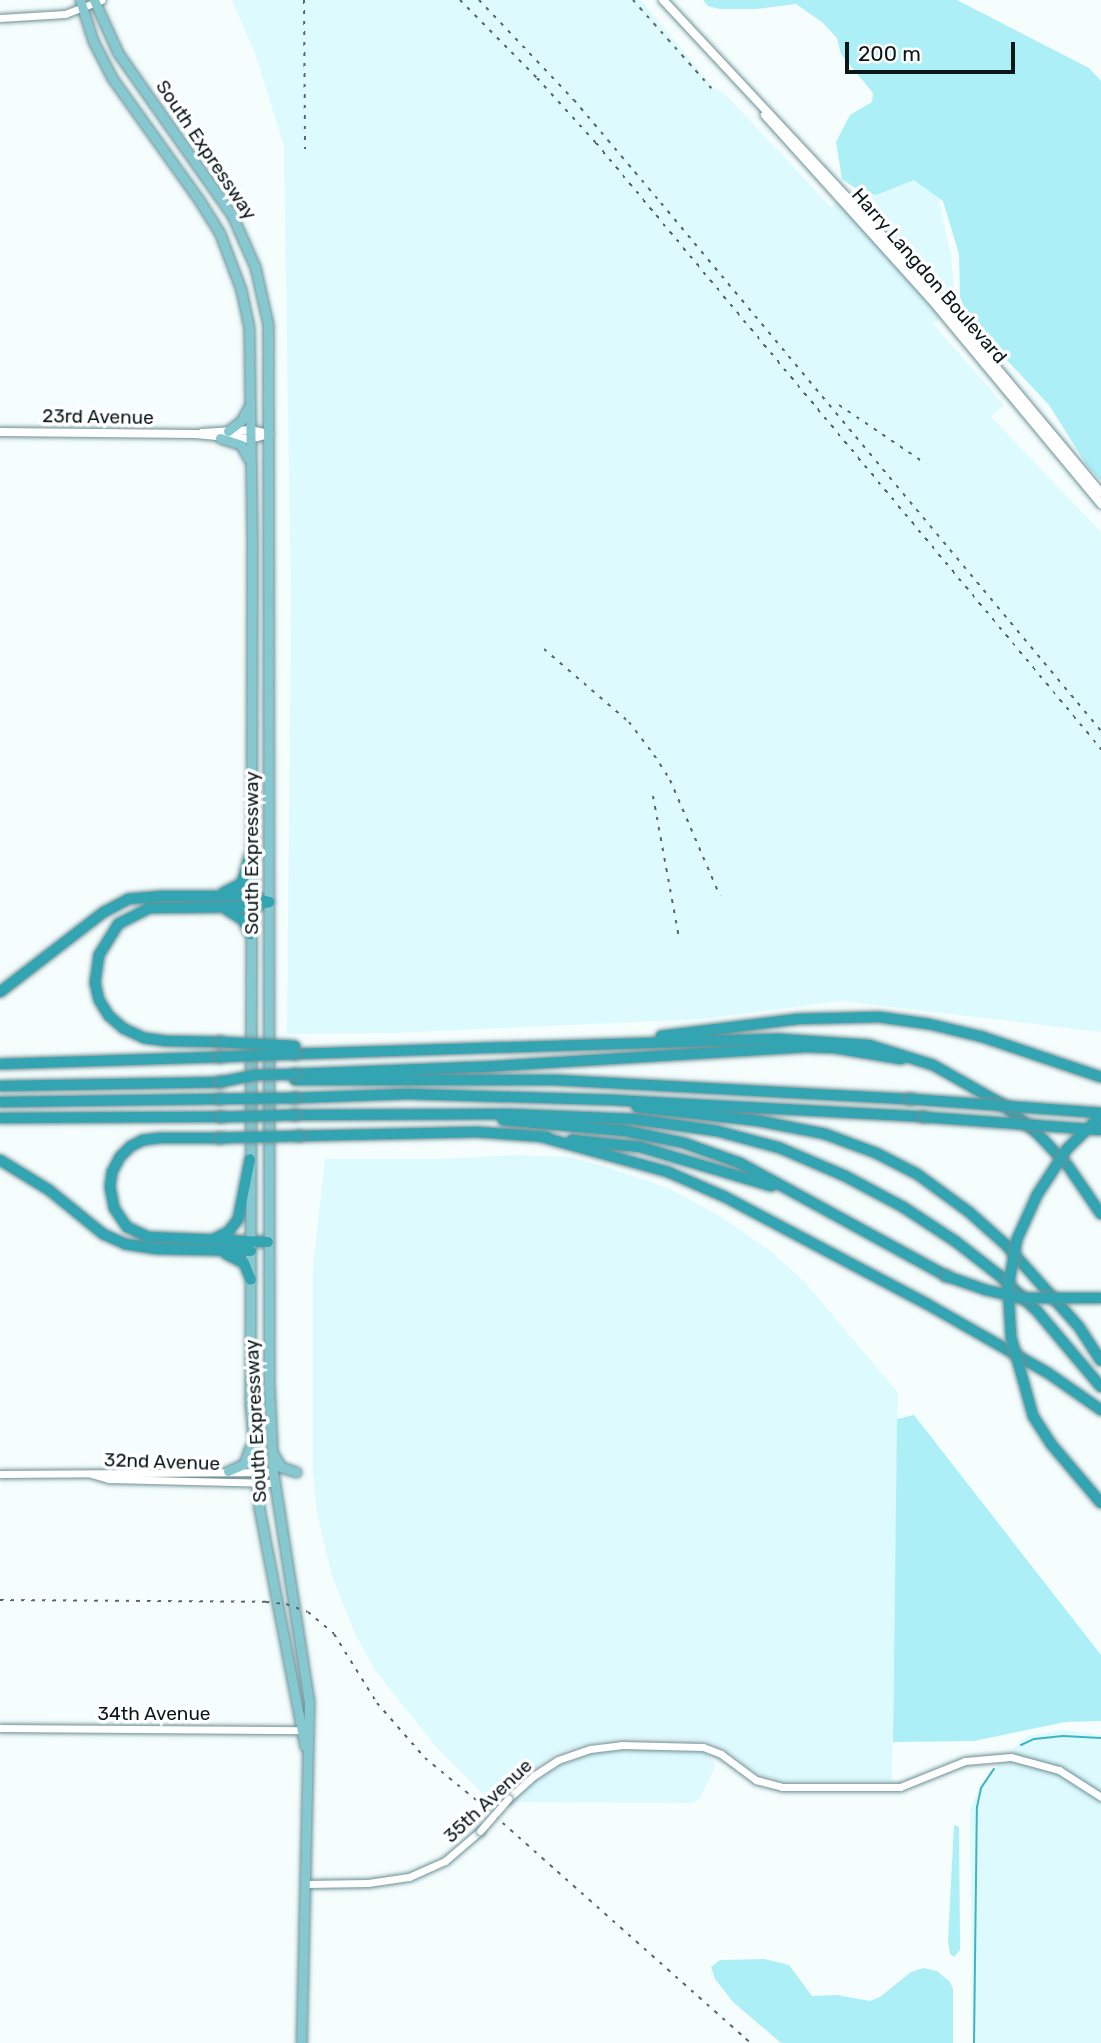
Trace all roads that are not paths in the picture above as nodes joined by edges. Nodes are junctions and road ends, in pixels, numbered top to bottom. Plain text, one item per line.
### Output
1 (663, 0) edge
2 (97, 1) edge
3 (81, 5) edge
4 (0, 18) edge
5 (730, 72) junction
6 (251, 393) junction
7 (228, 431) junction
8 (0, 432) edge
9 (195, 434) junction
10 (250, 434) junction
11 (269, 434) junction
12 (220, 438) junction
13 (251, 469) junction
14 (1101, 493) edge
15 (1101, 504) edge
16 (250, 855) junction
17 (200, 896) junction
18 (250, 896) junction
19 (269, 902) junction
20 (205, 906) junction
21 (250, 907) junction
22 (250, 934) junction
23 (0, 992) edge
24 (580, 1044) junction
25 (295, 1050) junction
26 (0, 1064) edge
27 (933, 1065) junction
28 (295, 1077) junction
29 (1101, 1077) edge
30 (0, 1086) edge
31 (613, 1100) junction
32 (0, 1102) edge
33 (394, 1114) junction
34 (1101, 1114) edge
35 (0, 1118) edge
36 (1101, 1130) edge
37 (542, 1137) junction
38 (250, 1159) junction
39 (0, 1160) edge
40 (803, 1198) junction
41 (1101, 1214) edge
42 (268, 1242) junction
43 (205, 1246) junction
44 (251, 1246) junction
45 (251, 1280) junction
46 (1101, 1298) edge
47 (1101, 1361) edge
48 (1101, 1387) edge
49 (1101, 1410) edge
50 (252, 1432) junction
51 (270, 1441) junction
52 (228, 1471) junction
53 (273, 1472) junction
54 (296, 1472) dead end
55 (0, 1474) edge
56 (90, 1474) junction
57 (256, 1476) junction
58 (274, 1483) junction
59 (1101, 1503) edge
60 (0, 1728) edge
61 (305, 1730) junction
62 (1101, 1797) edge
63 (305, 1884) junction
64 (301, 2043) edge

1 - 5 main road, Harry Langdon Boulevard
2 - 3 street
2 - 11 main road, South Expressway
3 - 4 street
3 - 6 main road, South Expressway
5 - 14 main road, Harry Langdon Boulevard
5 - 15 main road, Harry Langdon Boulevard
6 - 7 main road
6 - 10 main road, South Expressway
7 - 9 main road, 23rd Avenue
7 - 10 main road, 23rd Avenue
8 - 9 main road, 23rd Avenue
9 - 12 main road, 23rd Avenue
10 - 11 main road, 23rd Avenue
10 - 12 main road, 23rd Avenue
10 - 13 main road, South Expressway
11 - 19 main road, South Expressway
12 - 13 main road
13 - 16 main road, South Expressway
16 - 17 highway
16 - 18 main road, South Expressway
17 - 18 highway
17 - 23 highway
18 - 19 highway
18 - 21 main road, South Expressway
19 - 21 highway
19 - 42 main road, South Expressway
20 - 21 highway
20 - 22 highway
20 - 25 highway, bridge
21 - 22 main road, South Expressway
22 - 38 main road, South Expressway
24 - 25 highway
24 - 27 highway
24 - 29 highway
25 - 26 highway, bridge
27 - 28 highway
27 - 41 highway
28 - 30 highway, bridge
28 - 34 highway, bridge
31 - 32 highway, bridge
31 - 36 highway, bridge
31 - 47 highway
33 - 35 highway, bridge
33 - 40 highway
33 - 48 highway
34 - 59 highway, bridge
37 - 40 highway
37 - 43 highway, bridge
37 - 49 highway
38 - 43 highway
38 - 44 main road, South Expressway
39 - 43 highway
40 - 46 highway, bridge
42 - 44 highway
42 - 51 main road, South Expressway
43 - 44 highway
43 - 45 highway
44 - 45 main road, South Expressway
45 - 50 main road, South Expressway
50 - 52 main road
50 - 57 main road, South Expressway
51 - 53 main road, South Expressway
51 - 54 main road
52 - 56 street, 32nd Avenue
52 - 57 street, 32nd Avenue
53 - 57 street, 32nd Avenue
53 - 58 main road, South Expressway
55 - 56 street, 32nd Avenue
56 - 57 street, 32nd Avenue
57 - 58 street, 32nd Avenue
57 - 61 main road, South Expressway
58 - 61 main road, South Expressway
60 - 61 street, 34th Avenue
61 - 63 main road, South Expressway
62 - 63 street, 35th Avenue, bridge
63 - 64 main road, South Expressway

